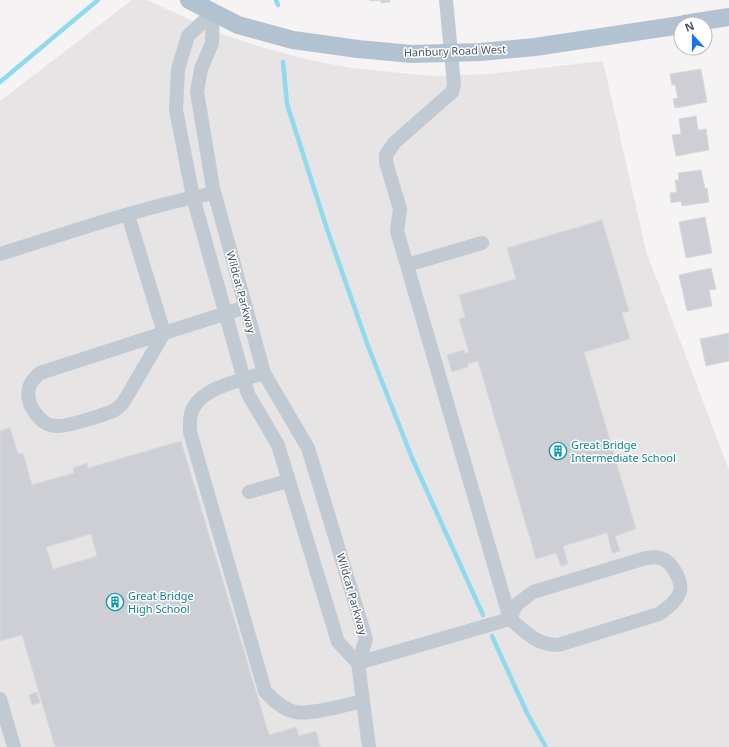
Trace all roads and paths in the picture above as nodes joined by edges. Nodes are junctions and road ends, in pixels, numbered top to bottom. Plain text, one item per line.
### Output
1 (189, 0) edge
2 (446, 0) edge
3 (213, 12) junction
4 (729, 17) edge
5 (713, 19) edge
6 (673, 25) edge
7 (451, 52) junction
8 (198, 107) junction
9 (176, 110) junction
10 (214, 193) junction
11 (193, 197) junction
12 (128, 214) junction
13 (482, 243) dead end
14 (0, 254) edge
15 (407, 265) junction
16 (246, 307) junction
17 (226, 313) junction
18 (164, 333) junction
19 (264, 373) junction
20 (244, 379) junction
21 (288, 481) junction
22 (249, 492) dead end
23 (510, 619) junction
24 (358, 663) junction
25 (0, 698) edge
26 (363, 701) junction
27 (14, 747) edge
28 (369, 747) edge

1 - 3 main road, Hanbury Road West
2 - 7 street
3 - 7 main road, Hanbury Road West
3 - 8 street, Wildcat Parkway
3 - 9 street, Wildcat Parkway
4 - 5 main road
6 - 7 main road, Hanbury Road West
7 - 15 street
8 - 9 street
8 - 10 street, Wildcat Parkway
9 - 11 street, Wildcat Parkway
10 - 11 street
10 - 16 street, Wildcat Parkway
11 - 12 street
11 - 17 street, Wildcat Parkway
12 - 14 street
12 - 18 street
13 - 15 street
15 - 23 street
16 - 17 street
16 - 19 street, Wildcat Parkway
17 - 18 street
17 - 20 street, Wildcat Parkway
18 - 18 street
19 - 20 street
19 - 24 street, Wildcat Parkway
20 - 21 street, Wildcat Parkway
20 - 26 street
21 - 22 street
21 - 24 street, Wildcat Parkway
23 - 23 street
23 - 24 street
24 - 26 street
25 - 27 street
26 - 28 street

